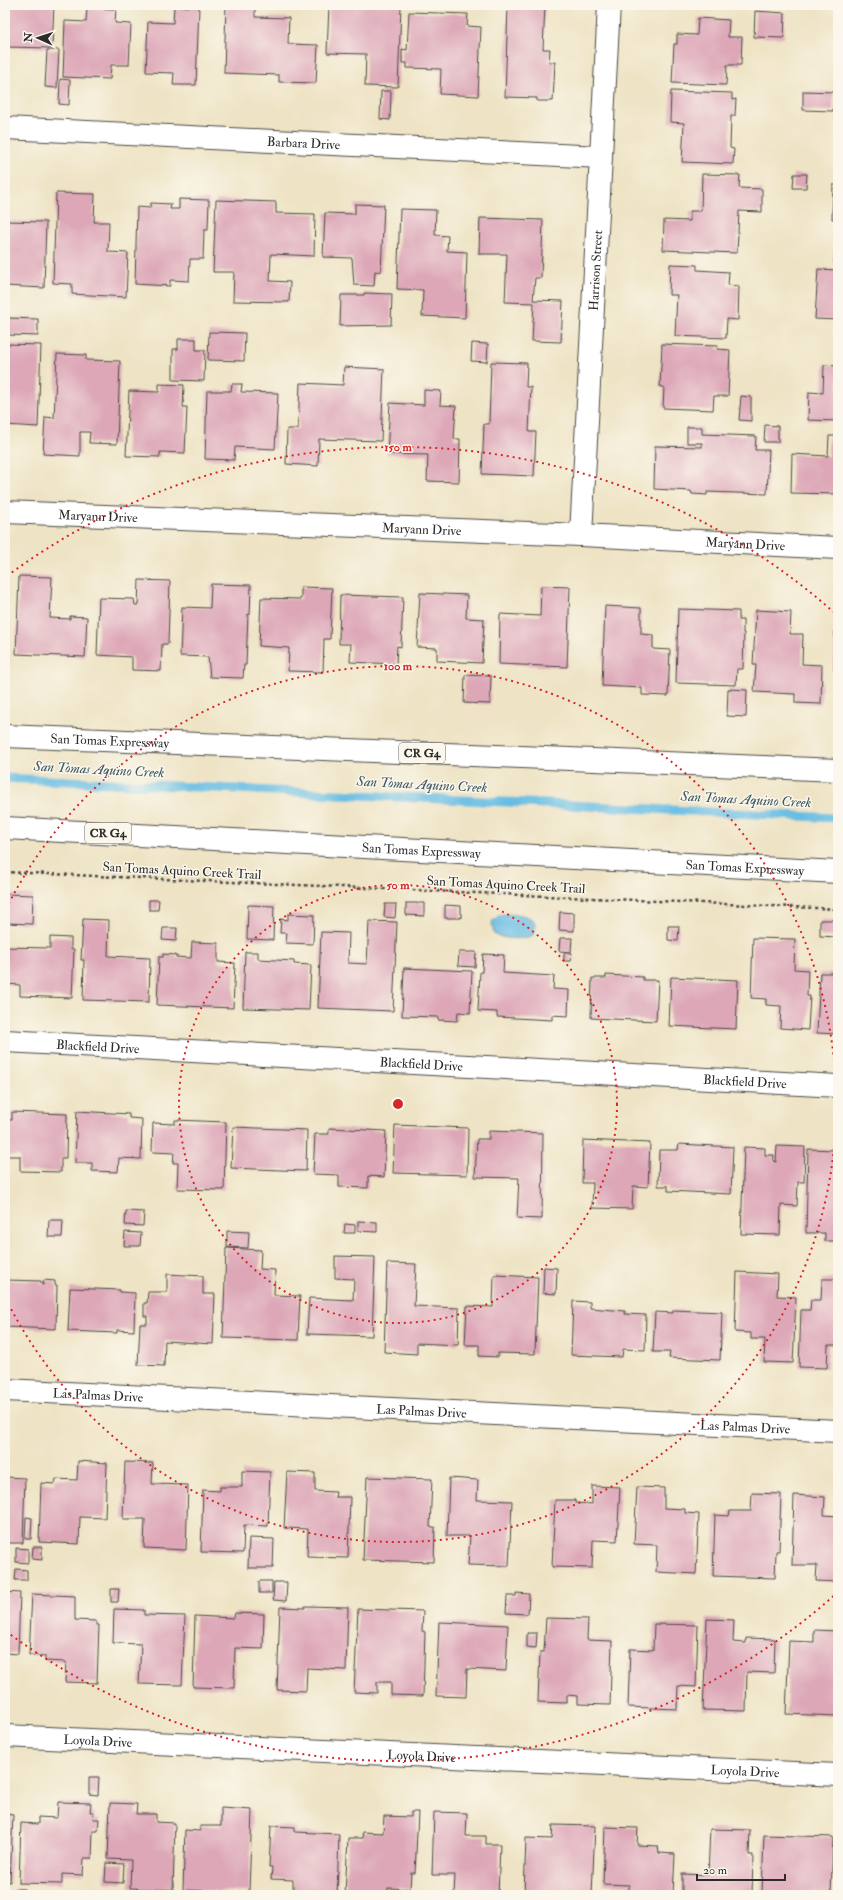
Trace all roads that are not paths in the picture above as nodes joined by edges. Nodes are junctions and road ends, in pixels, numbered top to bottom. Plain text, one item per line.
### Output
1 (609, 5) edge
2 (5, 128) edge
3 (601, 156) junction
4 (5, 512) edge
5 (582, 535) junction
6 (838, 548) edge
7 (5, 736) edge
8 (838, 770) edge
9 (5, 828) edge
10 (838, 872) edge
11 (5, 1041) edge
12 (838, 1086) edge
13 (5, 1390) edge
14 (838, 1431) edge
15 (5, 1736) edge
16 (838, 1775) edge

1 - 3 main road, Harrison Street
2 - 3 main road, Barbara Drive
3 - 5 main road, Harrison Street
4 - 5 main road, Maryann Drive
5 - 6 main road, Maryann Drive
7 - 8 main road, San Tomas Expressway / CR G4
9 - 10 main road, San Tomas Expressway / CR G4
11 - 12 main road, Blackfield Drive
13 - 14 main road, Las Palmas Drive
15 - 16 main road, Loyola Drive

